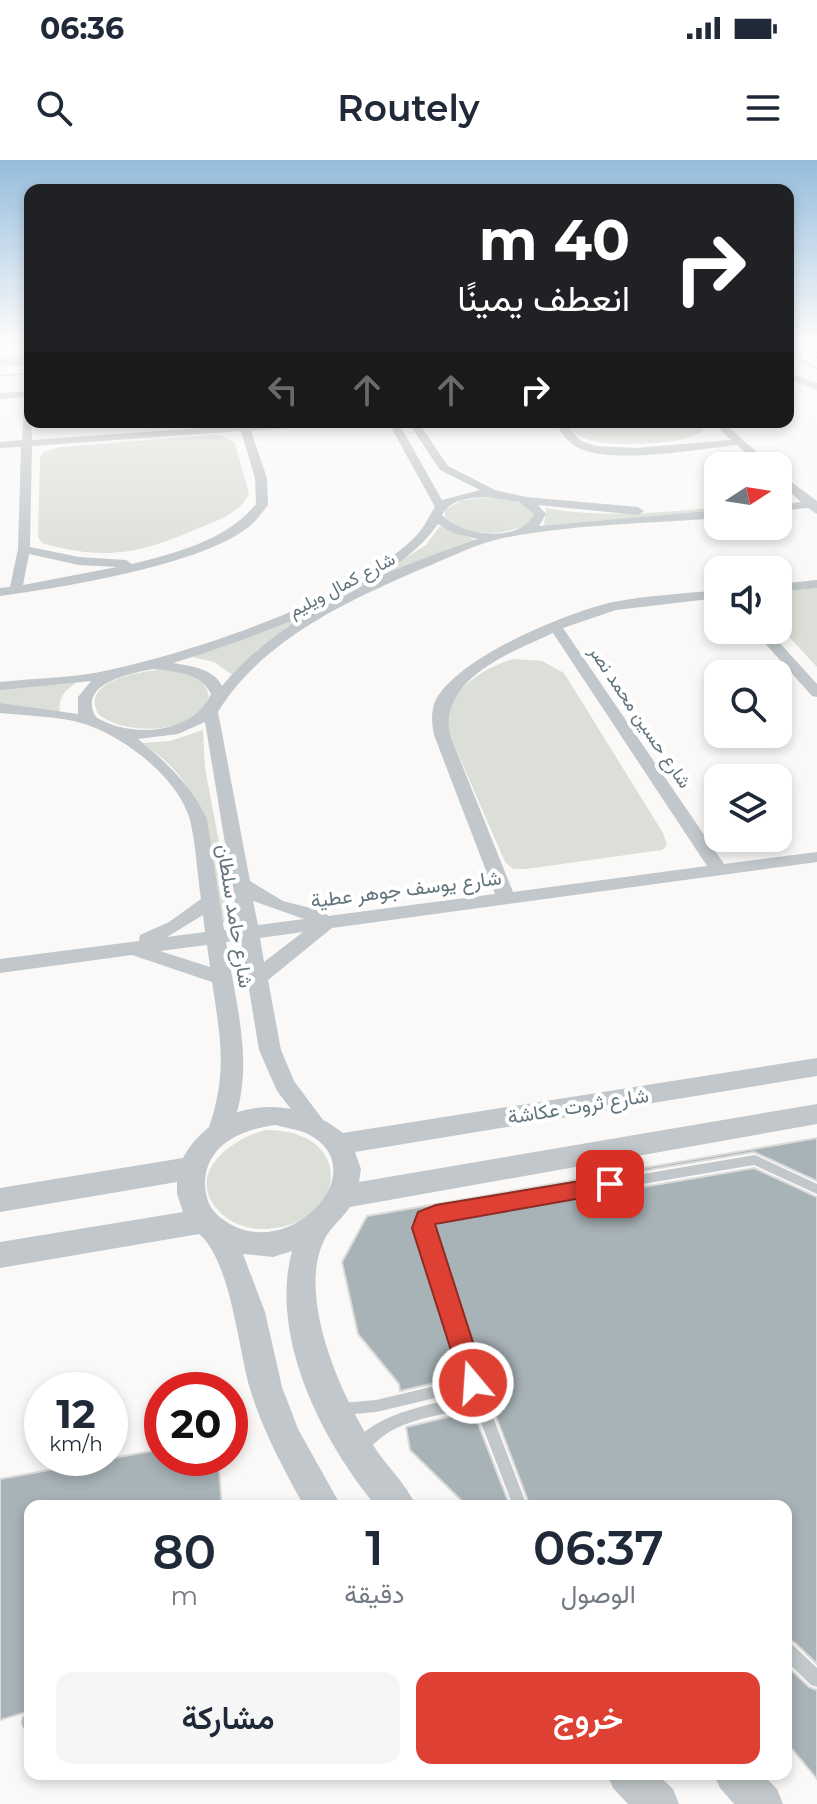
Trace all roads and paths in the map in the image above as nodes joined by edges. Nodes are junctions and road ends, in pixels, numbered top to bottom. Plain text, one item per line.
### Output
1 (28, 428) edge
2 (258, 428) edge
3 (396, 428) edge
4 (417, 428) edge
5 (564, 428) edge
6 (724, 428) edge
7 (245, 429) junction
8 (740, 442) junction
9 (27, 443) junction
10 (0, 445) edge
11 (751, 452) edge
12 (792, 486) edge
13 (498, 494) junction
14 (523, 500) junction
15 (792, 500) edge
16 (813, 502) edge
17 (704, 505) edge
18 (792, 506) edge
19 (438, 510) junction
20 (704, 515) edge
21 (521, 532) junction
22 (501, 535) junction
23 (24, 549) junction
24 (79, 561) junction
25 (143, 564) junction
26 (83, 580) junction
27 (817, 584) edge
28 (792, 587) edge
29 (16, 590) junction
30 (0, 592) edge
31 (704, 596) edge
32 (555, 626) junction
33 (773, 644) edge
34 (153, 665) junction
35 (111, 675) junction
36 (0, 686) edge
37 (817, 693) edge
38 (215, 706) junction
39 (0, 708) edge
40 (90, 720) junction
41 (123, 734) junction
42 (817, 857) edge
43 (719, 870) junction
44 (240, 883) junction
45 (506, 898) junction
46 (211, 900) junction
47 (333, 921) junction
48 (250, 932) junction
49 (217, 936) junction
50 (126, 949) junction
51 (0, 966) edge
52 (222, 978) junction
53 (257, 978) junction
54 (817, 1067) edge
55 (817, 1114) edge
56 (315, 1124) junction
57 (218, 1133) junction
58 (340, 1144) junction
59 (191, 1168) junction
60 (817, 1189) edge
61 (345, 1196) junction
62 (0, 1200) edge
63 (212, 1228) junction
64 (314, 1230) junction
65 (0, 1255) edge
66 (473, 1383) junction
67 (479, 1400) junction
68 (334, 1409) junction
69 (356, 1450) junction
70 (320, 1500) edge
71 (394, 1500) edge
72 (518, 1500) edge
73 (792, 1656) edge
74 (817, 1679) edge
75 (633, 1780) edge
76 (740, 1780) edge
77 (658, 1804) edge
78 (762, 1804) edge

1 - 9 street
2 - 7 street
3 - 19 street
4 - 13 street
5 - 8 street
6 - 8 street
7 - 9 street
7 - 25 street
8 - 11 street
9 - 10 street
9 - 23 street
12 - 16 street
13 - 14 street
13 - 19 street
14 - 17 street
14 - 21 street
15 - 16 street
16 - 18 street
19 - 22 street
19 - 34 street, شارع كمال ويليم
20 - 21 street
21 - 22 street
22 - 38 street, شارع كمال ويليم
23 - 24 street
23 - 29 street
24 - 25 street
24 - 26 street
25 - 26 street
26 - 29 street
27 - 28 street
29 - 30 street
31 - 32 street
32 - 43 street, شارع حسين محمد نصر
32 - 45 street
33 - 37 street
34 - 35 street, شارع كمال ويليم
34 - 38 street
35 - 36 street, شارع كمال ويليم
35 - 40 street
38 - 41 street
38 - 44 street, شارع حامد سلطان
39 - 40 street
40 - 41 street
41 - 46 street, شارع حامد سلطان
42 - 43 street, شارع يوسف جوهر عطية
43 - 45 street, شارع يوسف جوهر عطية
44 - 47 street
44 - 48 street, شارع حامد سلطان
45 - 47 street, شارع يوسف جوهر عطية
46 - 49 street, شارع حامد سلطان
46 - 50 street
47 - 48 street, شارع يوسف جوهر عطية
47 - 53 street
48 - 49 street, شارع يوسف جوهر عطية
48 - 53 street, شارع حامد سلطان
49 - 50 street, شارع يوسف جوهر عطية
49 - 52 street, شارع حامد سلطان
50 - 51 street, شارع يوسف جوهر عطية
50 - 52 street
52 - 57 street, شارع حامد سلطان
53 - 56 street, شارع حامد سلطان
54 - 58 street, شارع ثروت عكاشة
55 - 61 street
56 - 57 street
56 - 58 street
57 - 59 street
58 - 61 street
59 - 62 street
59 - 63 street
60 - 66 lane
61 - 64 street
63 - 64 street
63 - 65 street
63 - 70 street
64 - 68 street
66 - 67 lane
66 - 68 lane
67 - 69 lane
67 - 72 lane
68 - 69 street
69 - 71 street
73 - 74 lane
75 - 77 street
76 - 78 street

